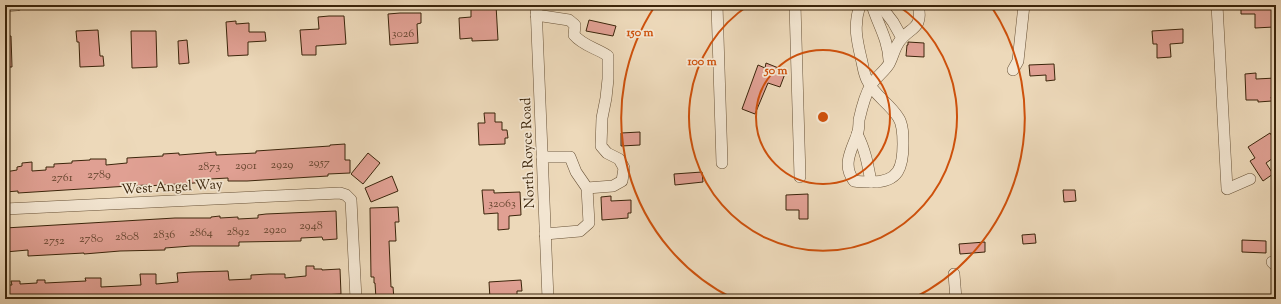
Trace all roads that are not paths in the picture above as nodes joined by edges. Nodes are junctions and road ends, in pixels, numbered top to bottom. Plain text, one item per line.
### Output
1 (17, 5) edge
2 (717, 5) edge
3 (795, 5) edge
4 (860, 5) edge
5 (872, 5) edge
6 (880, 5) edge
7 (918, 5) edge
8 (1024, 5) edge
9 (1217, 5) edge
10 (5, 6) edge
11 (536, 10) edge
12 (902, 38) junction
13 (889, 63) junction
14 (1013, 70) dead end
15 (871, 85) junction
16 (857, 134) junction
17 (542, 157) junction
18 (722, 163) dead end
19 (800, 177) dead end
20 (1250, 179) dead end
21 (871, 182) junction
22 (588, 188) junction
23 (5, 209) edge
24 (545, 234) junction
25 (954, 274) dead end
26 (356, 299) edge
27 (548, 299) edge
28 (956, 299) edge

1 - 10 street
2 - 18 street
3 - 19 street
4 - 15 street
5 - 13 street
6 - 12 street
7 - 12 street
8 - 14 street
9 - 20 street
11 - 17 street, North Royce Road
11 - 22 street
12 - 13 street
13 - 15 street
15 - 16 street
15 - 21 street
16 - 21 street
16 - 21 street
17 - 22 street
17 - 24 street, North Royce Road
22 - 24 street
23 - 26 street, West Angel Way
24 - 27 street, North Royce Road
25 - 28 street

